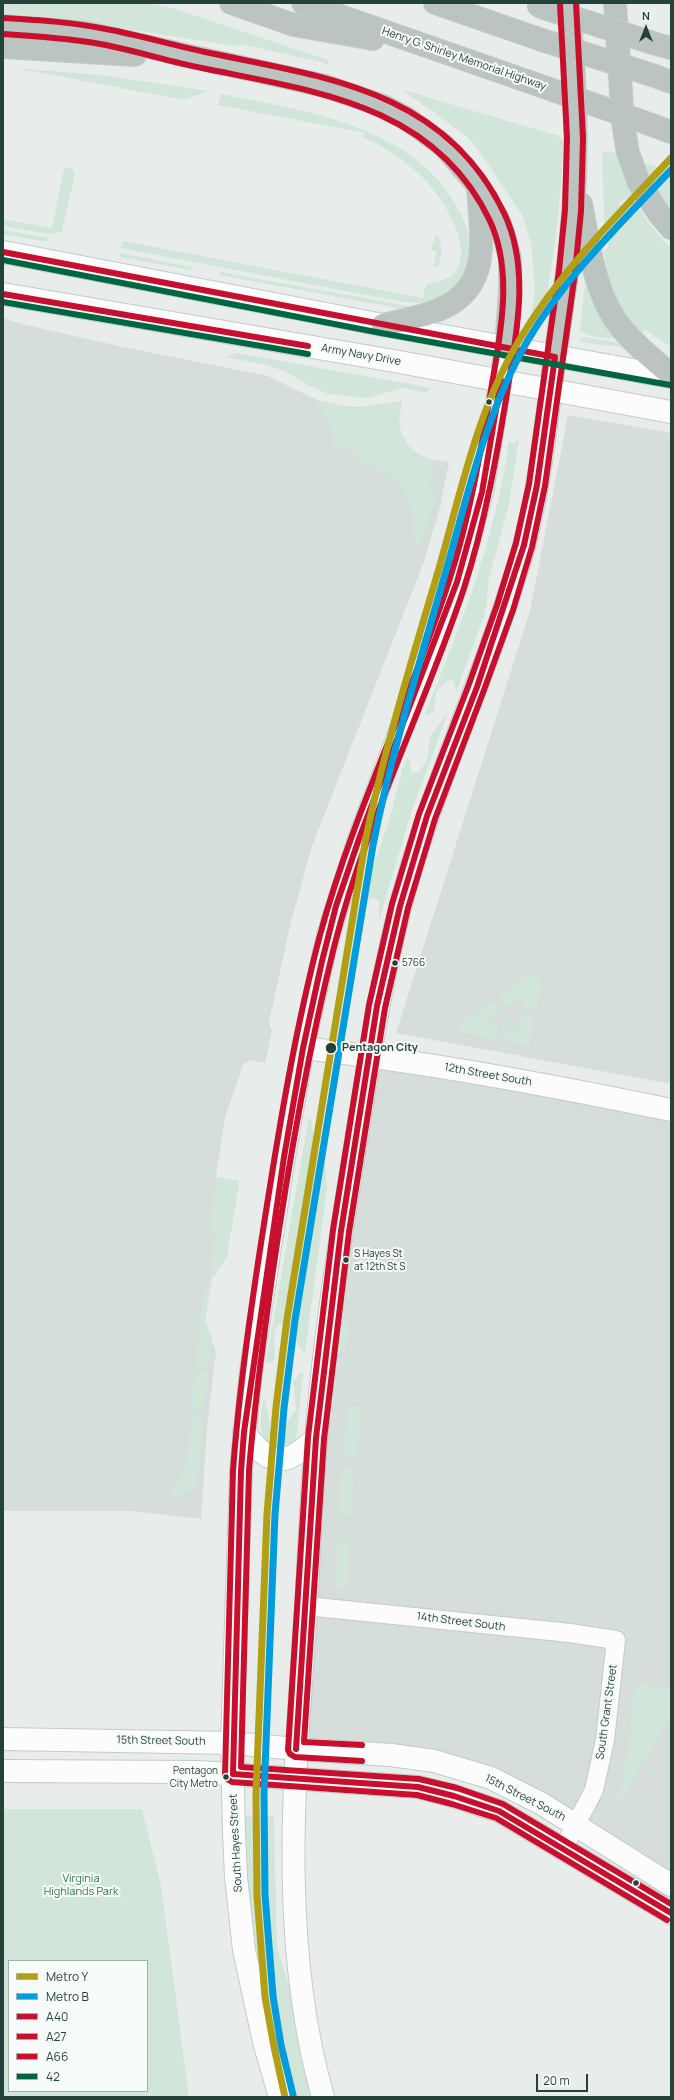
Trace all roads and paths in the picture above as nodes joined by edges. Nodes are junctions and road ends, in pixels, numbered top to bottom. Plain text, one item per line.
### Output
1 (231, 3) edge
2 (303, 3) edge
3 (435, 3) edge
4 (568, 3) edge
5 (616, 3) edge
6 (534, 4) edge
7 (3, 26) edge
8 (666, 46) edge
9 (3, 47) edge
10 (437, 50) junction
11 (204, 60) junction
12 (666, 79) edge
13 (663, 129) edge
14 (575, 175) junction
15 (478, 186) junction
16 (671, 228) edge
17 (3, 252) edge
18 (3, 294) edge
19 (382, 325) junction
20 (506, 348) junction
21 (555, 357) junction
22 (671, 376) edge
23 (501, 380) junction
24 (550, 390) junction
25 (671, 412) edge
26 (303, 1048) junction
27 (369, 1056) junction
28 (671, 1110) edge
29 (244, 1432) junction
30 (316, 1438) junction
31 (306, 1606) junction
32 (616, 1640) joint
33 (3, 1739) edge
34 (232, 1743) junction
35 (296, 1750) junction
36 (3, 1771) edge
37 (232, 1774) junction
38 (295, 1780) junction
39 (575, 1824) junction
40 (563, 1849) junction
41 (671, 1885) edge
42 (671, 1913) edge
43 (280, 2097) edge
44 (323, 2097) edge

1 - 10 highway
2 - 10 highway, Henry G. Shirley Memorial Highway
3 - 12 highway, bridge
4 - 14 highway
5 - 16 highway
6 - 8 highway, bridge
7 - 11 highway
9 - 11 highway
10 - 13 highway, Henry G. Shirley Memorial Highway, bridge
11 - 15 highway
14 - 21 highway
14 - 22 highway
15 - 19 highway
15 - 20 highway
17 - 19 main road
18 - 23 main road, Army Navy Drive
19 - 20 main road
20 - 21 main road
20 - 23 main road, South Hayes Street
21 - 22 main road
21 - 24 main road
23 - 24 main road, Army Navy Drive
23 - 26 main road, South Hayes Street
24 - 25 main road, Army Navy Drive
24 - 27 main road
26 - 27 main road, 12th Street South
26 - 29 main road, South Hayes Street
27 - 28 main road, 12th Street South
27 - 30 main road
29 - 30 main road
29 - 34 main road, South Hayes Street
30 - 31 main road
31 - 32 street, 14th Street South
31 - 35 main road
32 - 39 street, South Grant Street
33 - 34 main road, 15th Street South
34 - 35 main road, 15th Street South
34 - 37 main road, South Hayes Street
35 - 38 main road
35 - 39 main road, 15th Street South
36 - 37 main road
37 - 38 main road
37 - 43 main road, South Hayes Street
38 - 40 main road
38 - 44 main road
39 - 40 street, South Grant Street
39 - 41 main road, 15th Street South
40 - 42 main road

